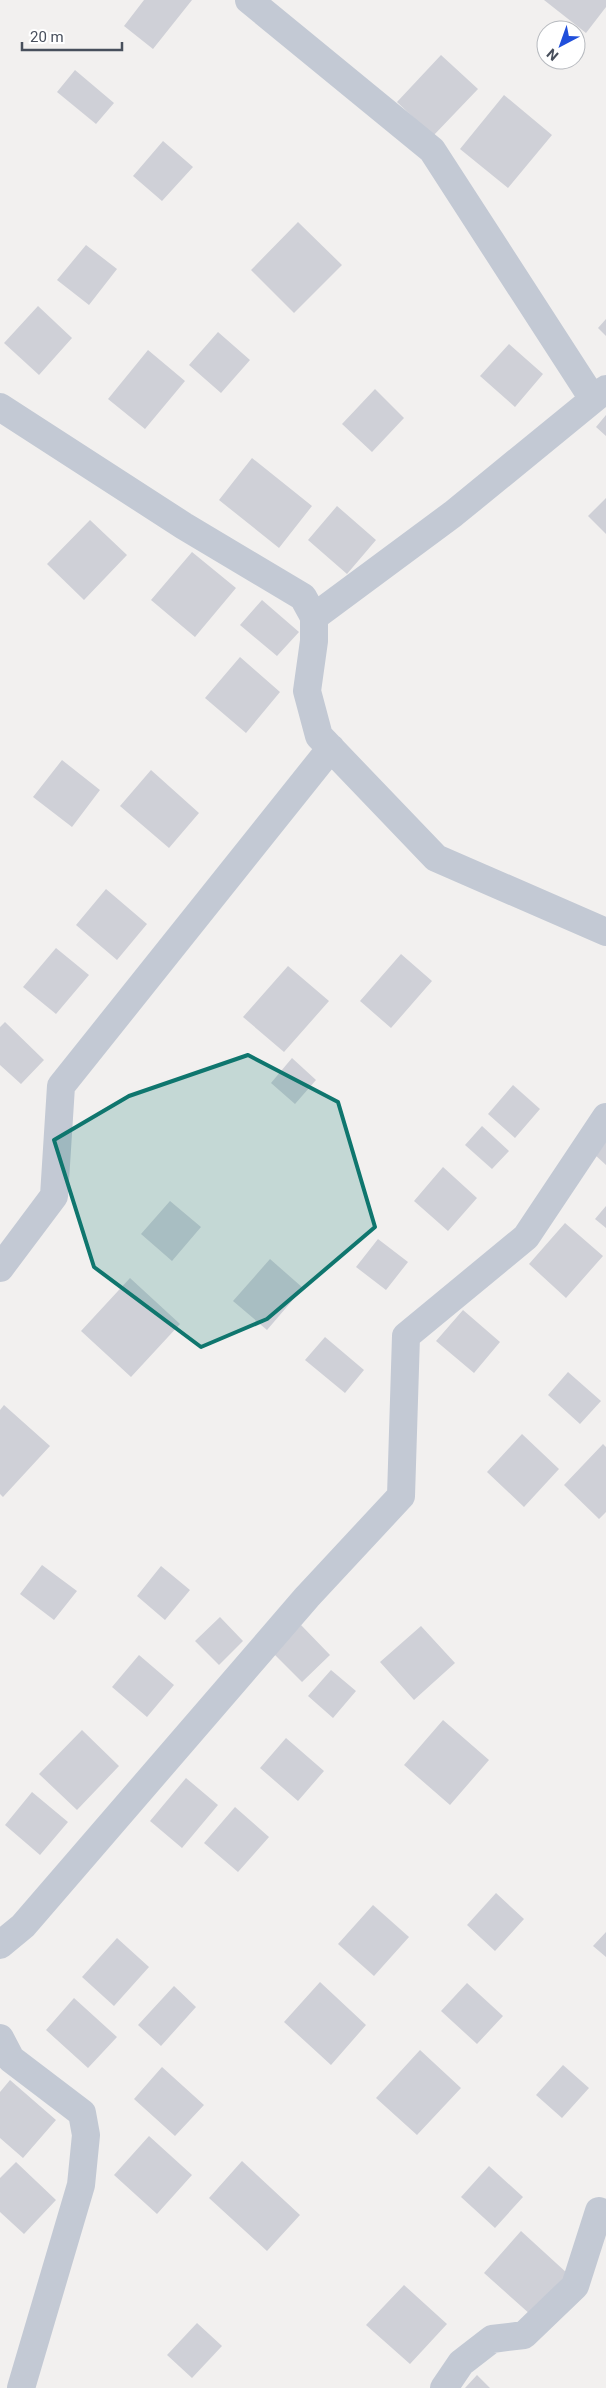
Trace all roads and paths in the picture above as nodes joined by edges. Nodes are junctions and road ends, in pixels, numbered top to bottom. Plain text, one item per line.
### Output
1 (249, 0) edge
2 (599, 394) edge
3 (0, 408) edge
4 (314, 617) junction
5 (331, 748) junction
6 (606, 932) edge
7 (606, 1117) edge
8 (0, 1268) edge
9 (0, 1945) edge
10 (0, 2038) edge
11 (606, 2214) edge
12 (21, 2388) edge
13 (444, 2388) edge

1 - 2 street
2 - 4 street
3 - 4 street
4 - 5 street
5 - 6 street
5 - 8 street
7 - 9 street
10 - 12 street
11 - 13 street

